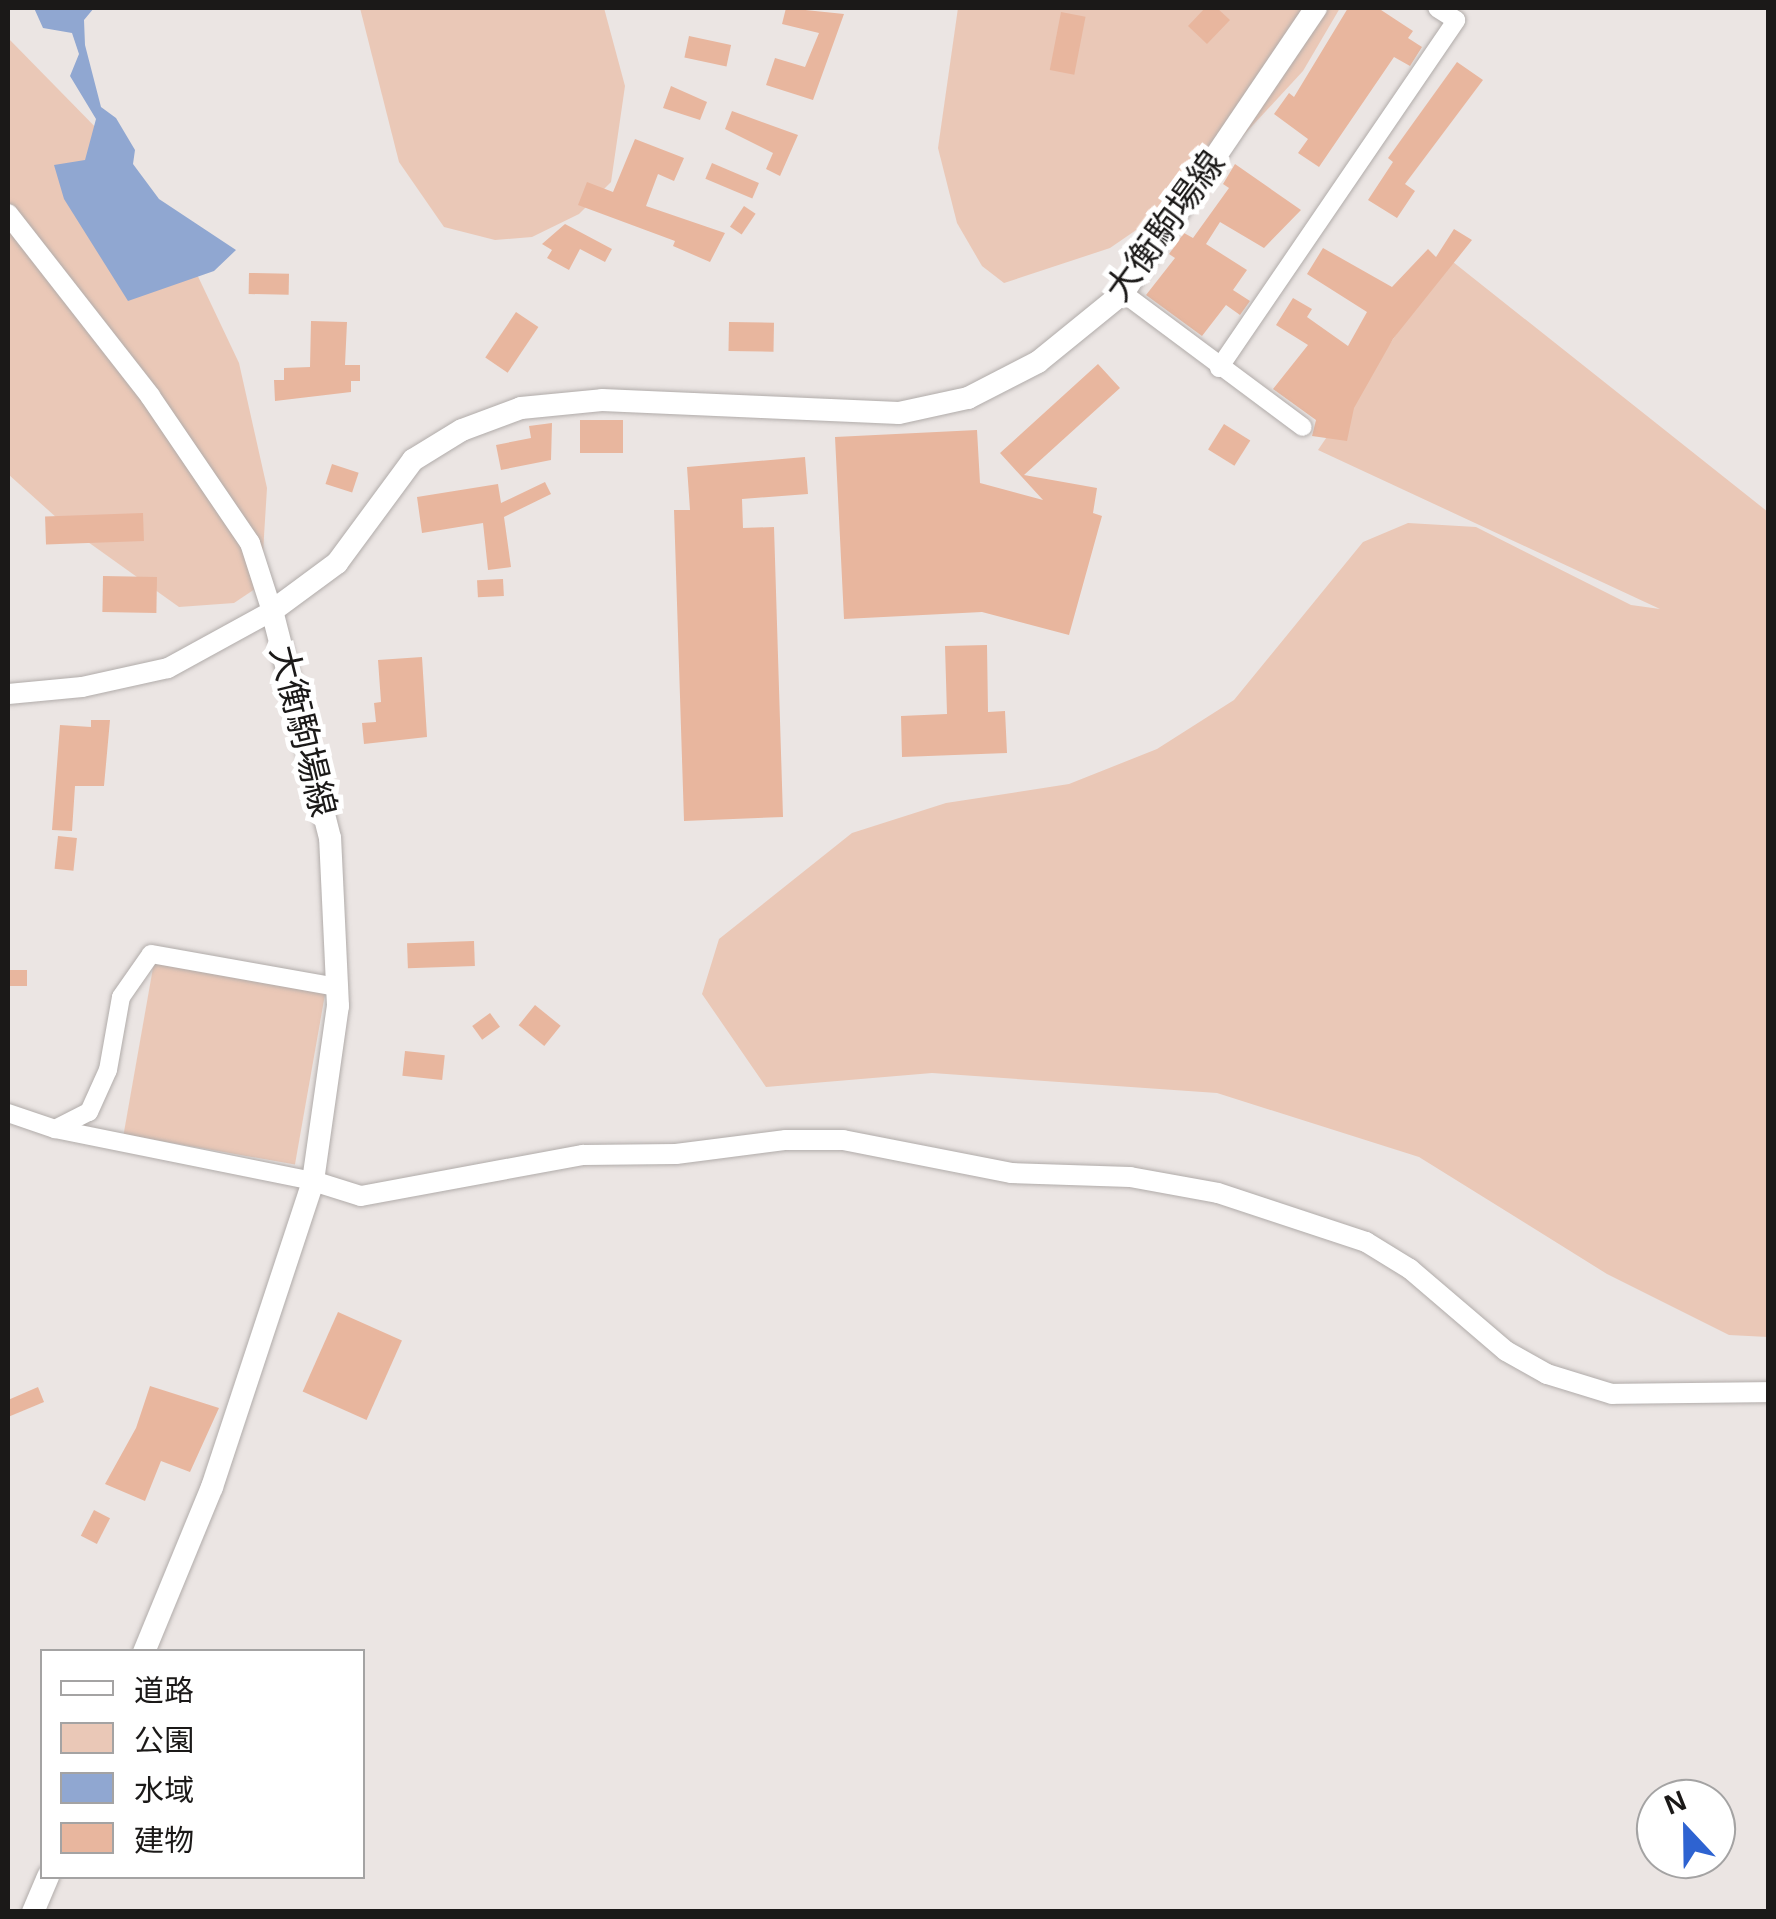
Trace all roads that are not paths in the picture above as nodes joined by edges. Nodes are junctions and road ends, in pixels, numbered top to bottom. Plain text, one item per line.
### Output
1 (1316, 8) edge
2 (1436, 8) edge
3 (8, 214) edge
4 (1123, 292) junction
5 (1219, 368) junction
6 (1303, 427) dead end
7 (272, 611) junction
8 (8, 694) edge
9 (337, 987) junction
10 (8, 1113) edge
11 (55, 1129) junction
12 (312, 1181) junction
13 (1768, 1392) edge
14 (145, 1649) edge
15 (47, 1879) edge
16 (33, 1912) edge

1 - 4 main road, 大衡駒場線
2 - 5 street
3 - 7 street
4 - 5 street
4 - 7 main road, 大衡駒場線
5 - 6 street
7 - 8 street
7 - 9 main road, 大衡駒場線
9 - 11 street
9 - 12 main road, 大衡駒場線
10 - 11 street
11 - 12 street
12 - 13 street
12 - 14 main road, 大衡駒場線
15 - 16 main road

